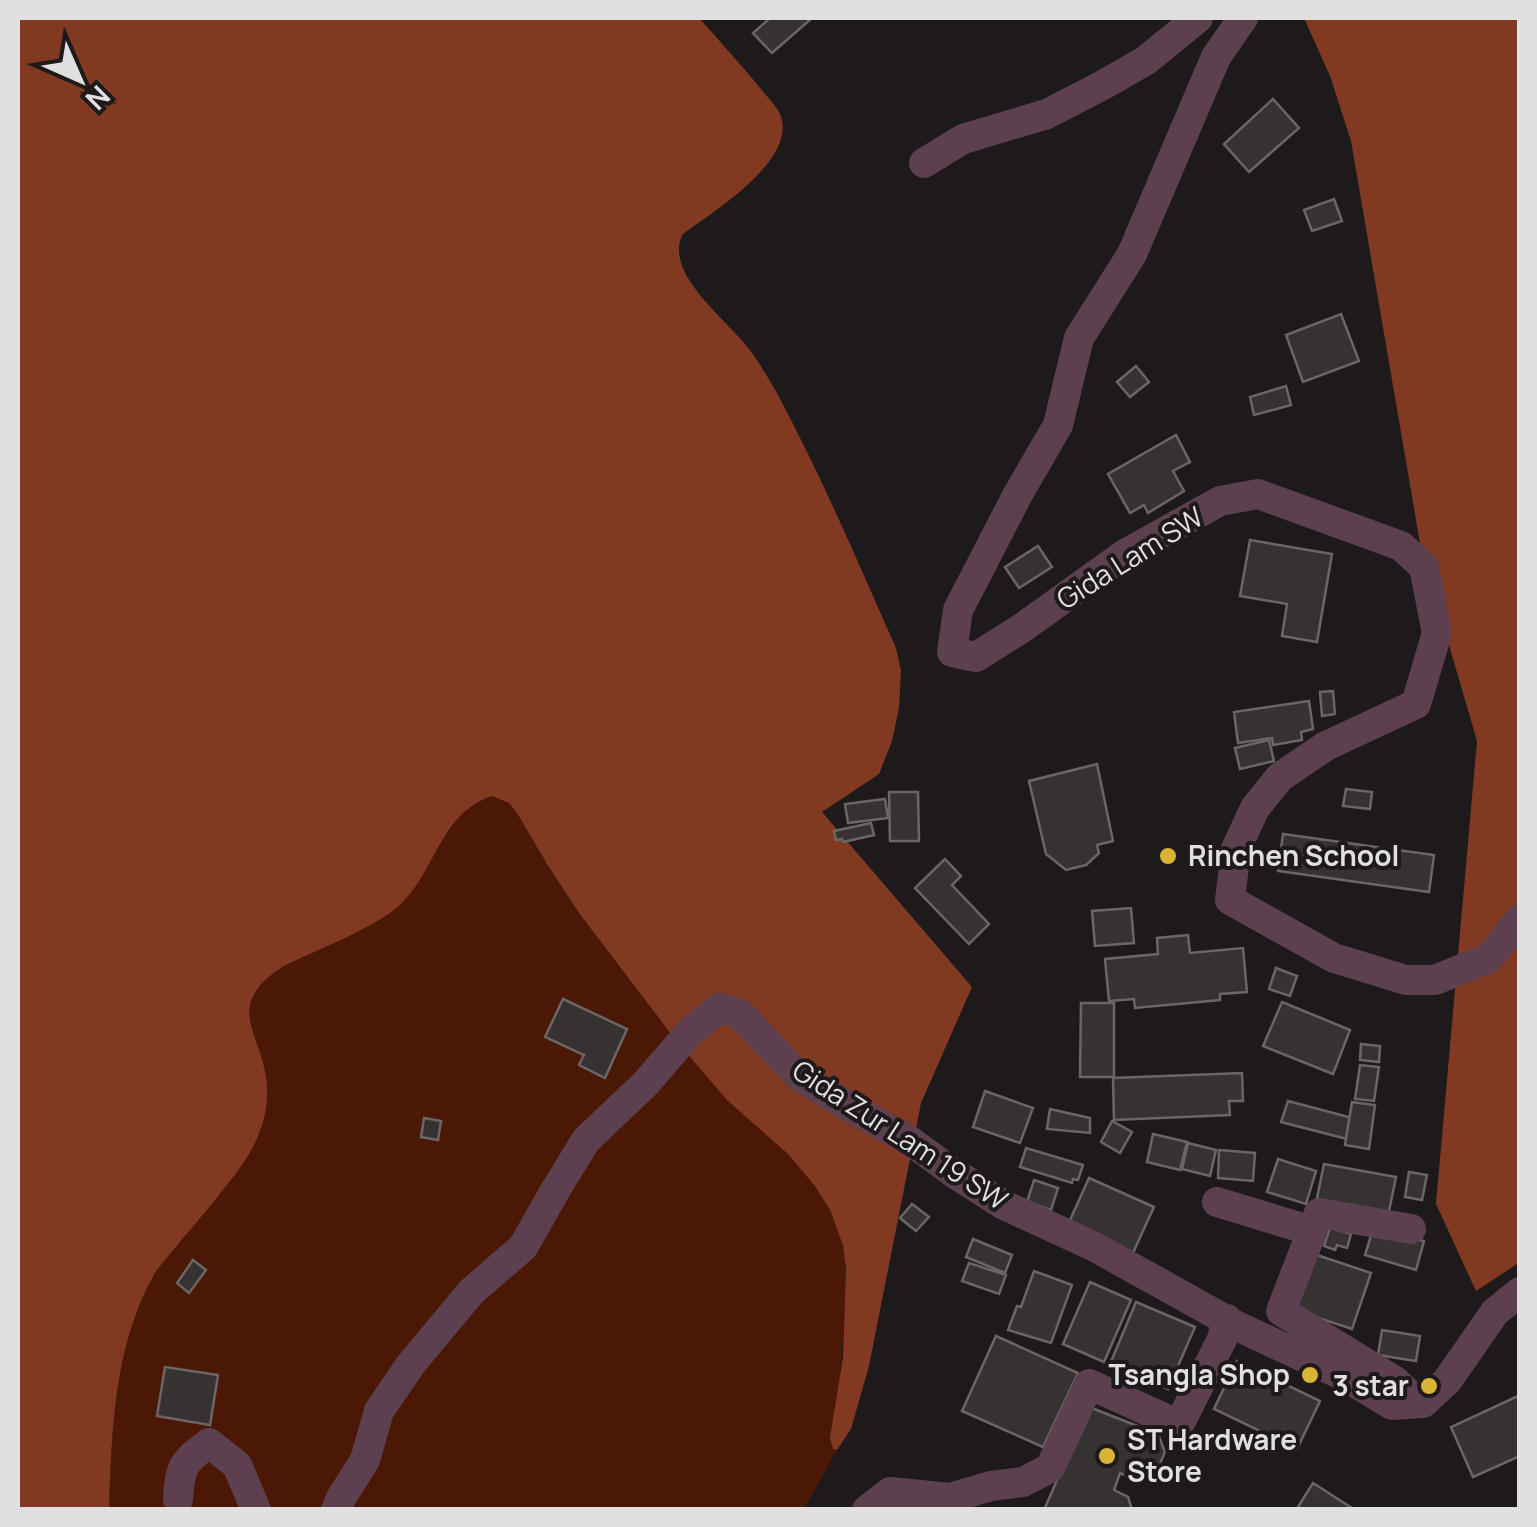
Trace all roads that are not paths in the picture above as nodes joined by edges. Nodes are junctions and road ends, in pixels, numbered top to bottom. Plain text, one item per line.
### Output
1 (1198, 18) edge
2 (1243, 18) edge
3 (924, 163) dead end
4 (1520, 919) edge
5 (1218, 1202) dead end
6 (1411, 1228) dead end
7 (1312, 1232) junction
8 (1520, 1292) edge
9 (1227, 1319) junction
10 (1417, 1402) junction
11 (178, 1498) dead end
12 (256, 1510) edge
13 (336, 1510) edge
14 (867, 1510) edge

1 - 3 street
2 - 4 street, Gida Lam SW
5 - 7 street
6 - 7 street
7 - 10 street
8 - 10 street
9 - 10 street, Gida Zur Lam 19 SW
9 - 13 street, Gida Zur Lam 19 SW
9 - 14 street
11 - 12 street

